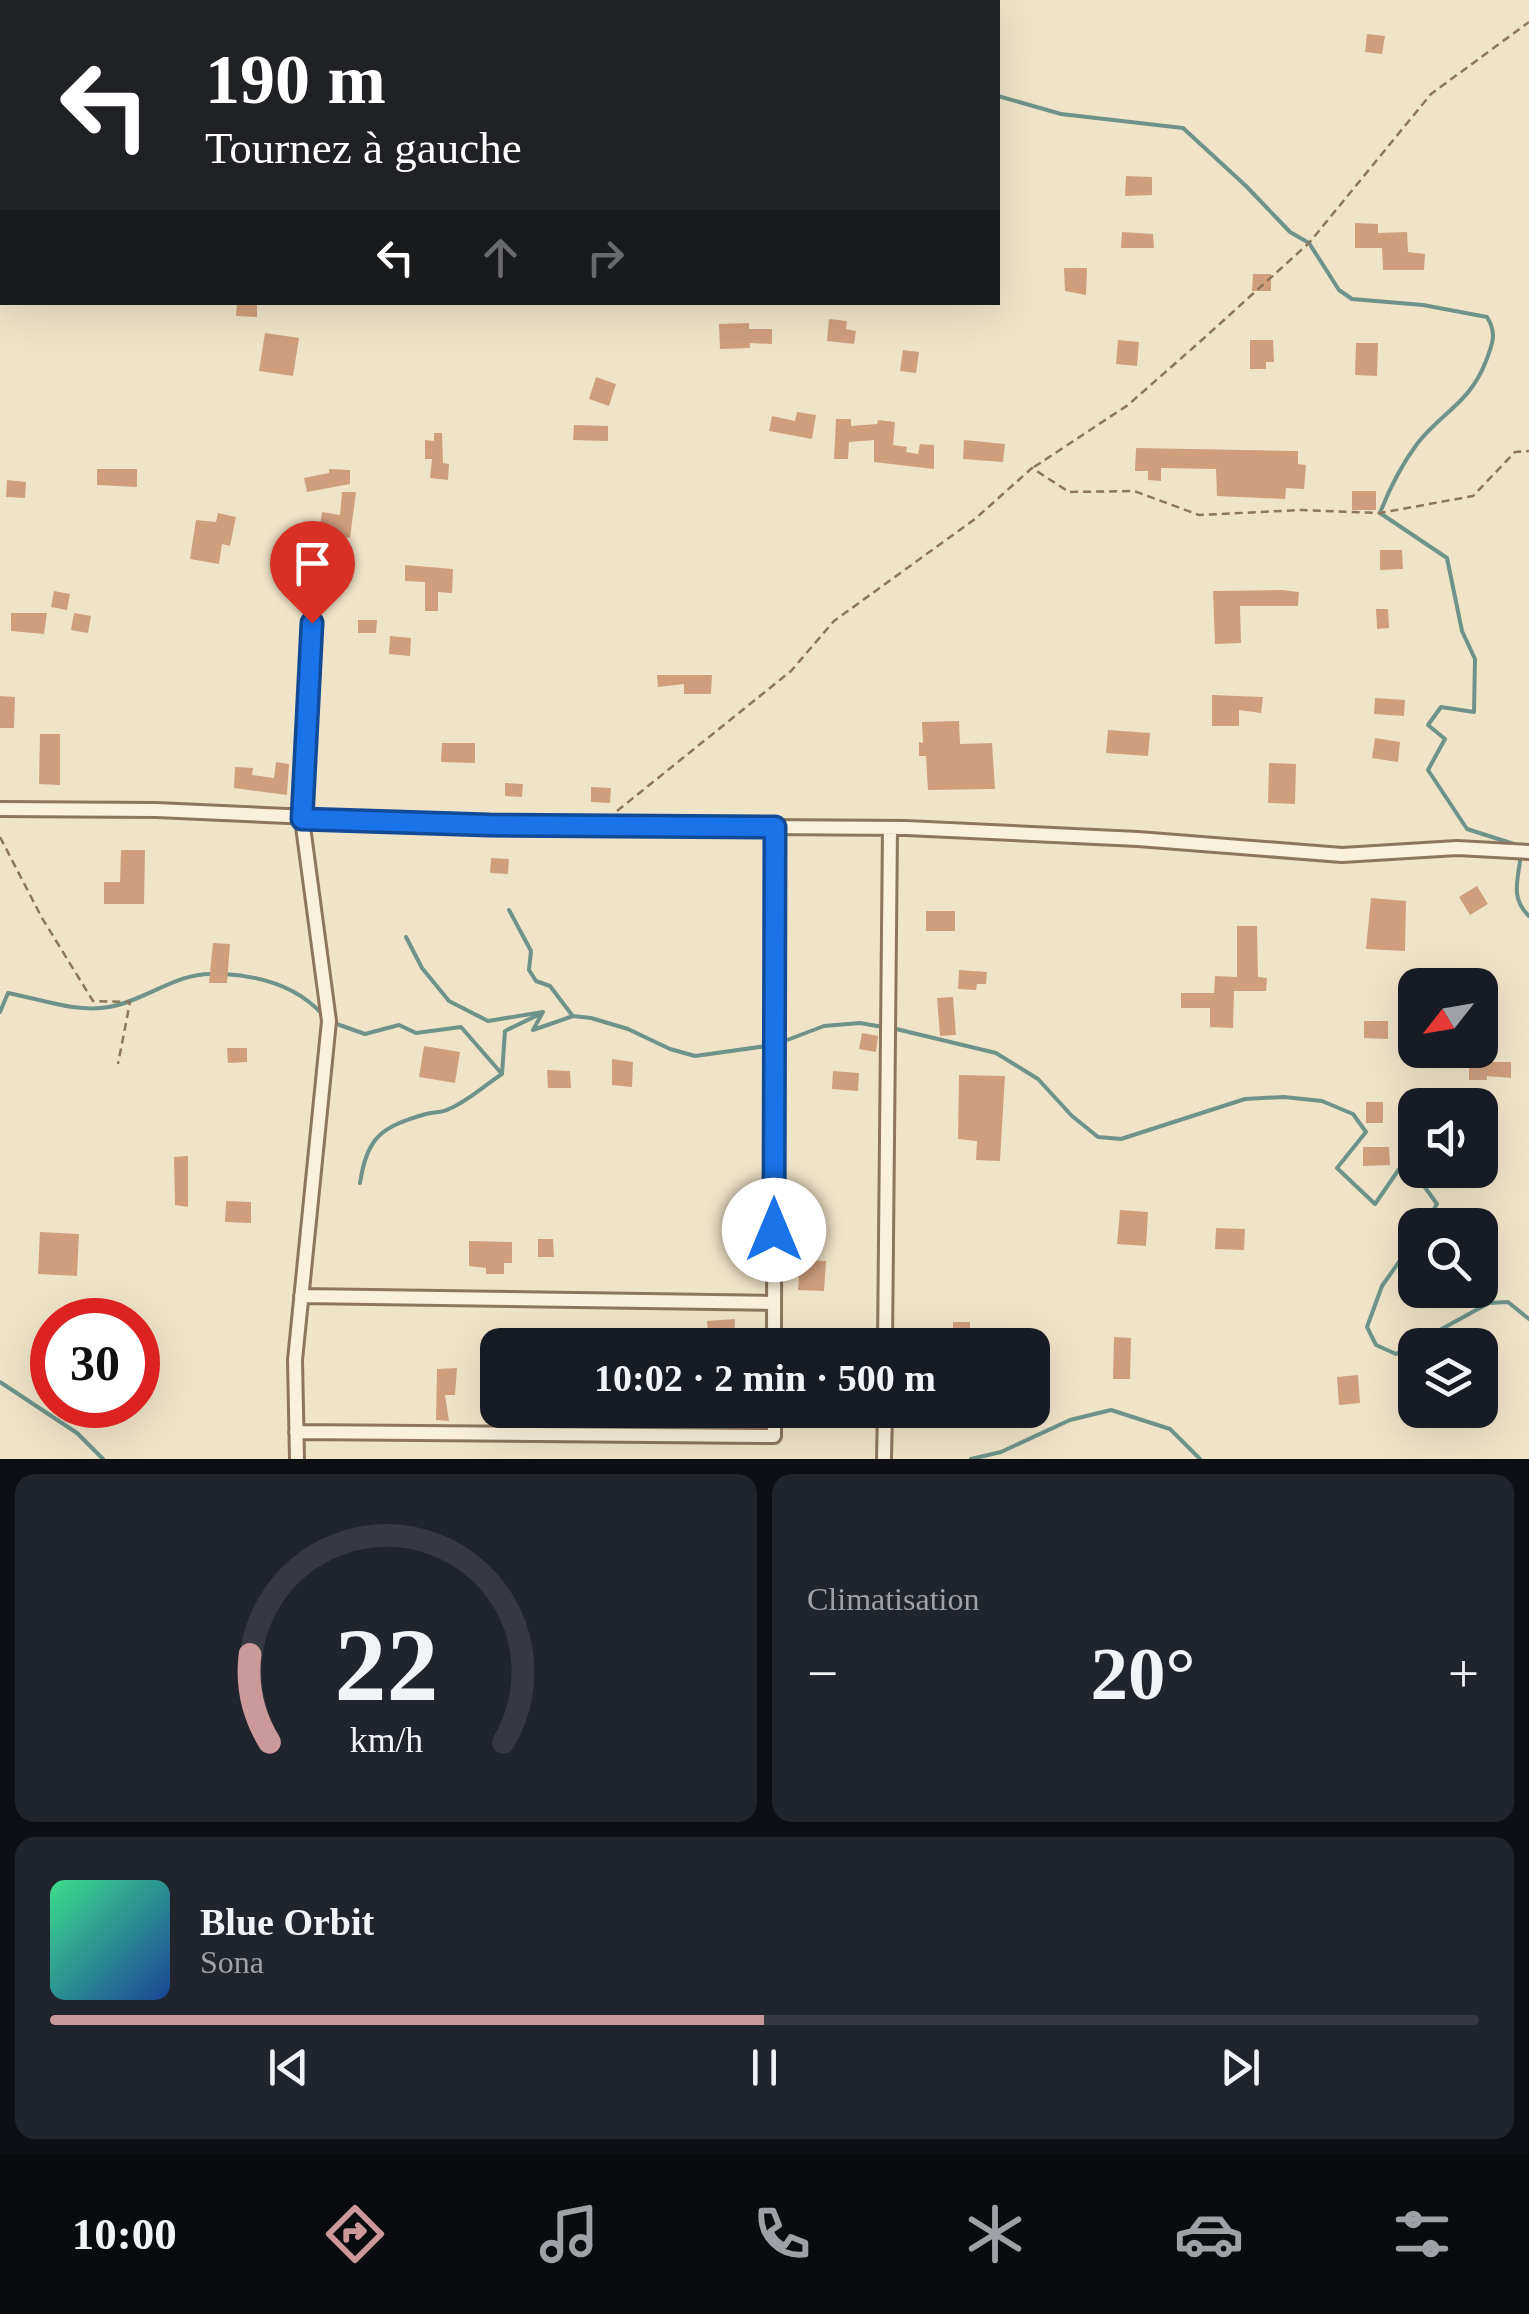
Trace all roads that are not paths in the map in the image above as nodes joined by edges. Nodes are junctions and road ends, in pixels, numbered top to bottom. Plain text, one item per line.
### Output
1 (312, 623) dead end
2 (0, 809) edge
3 (302, 819) junction
4 (775, 827) junction
5 (890, 828) junction
6 (1529, 852) edge
7 (301, 1296) junction
8 (774, 1303) junction
9 (774, 1328) edge
10 (885, 1328) edge
11 (774, 1428) edge
12 (885, 1428) edge
13 (296, 1432) junction
14 (297, 1459) edge
15 (884, 1459) edge

1 - 3 street
2 - 3 street
3 - 4 street
3 - 7 street
4 - 5 street
4 - 8 street
5 - 6 street
5 - 10 street
7 - 8 street
7 - 13 street
8 - 9 street
11 - 13 street
12 - 15 street
13 - 14 street

